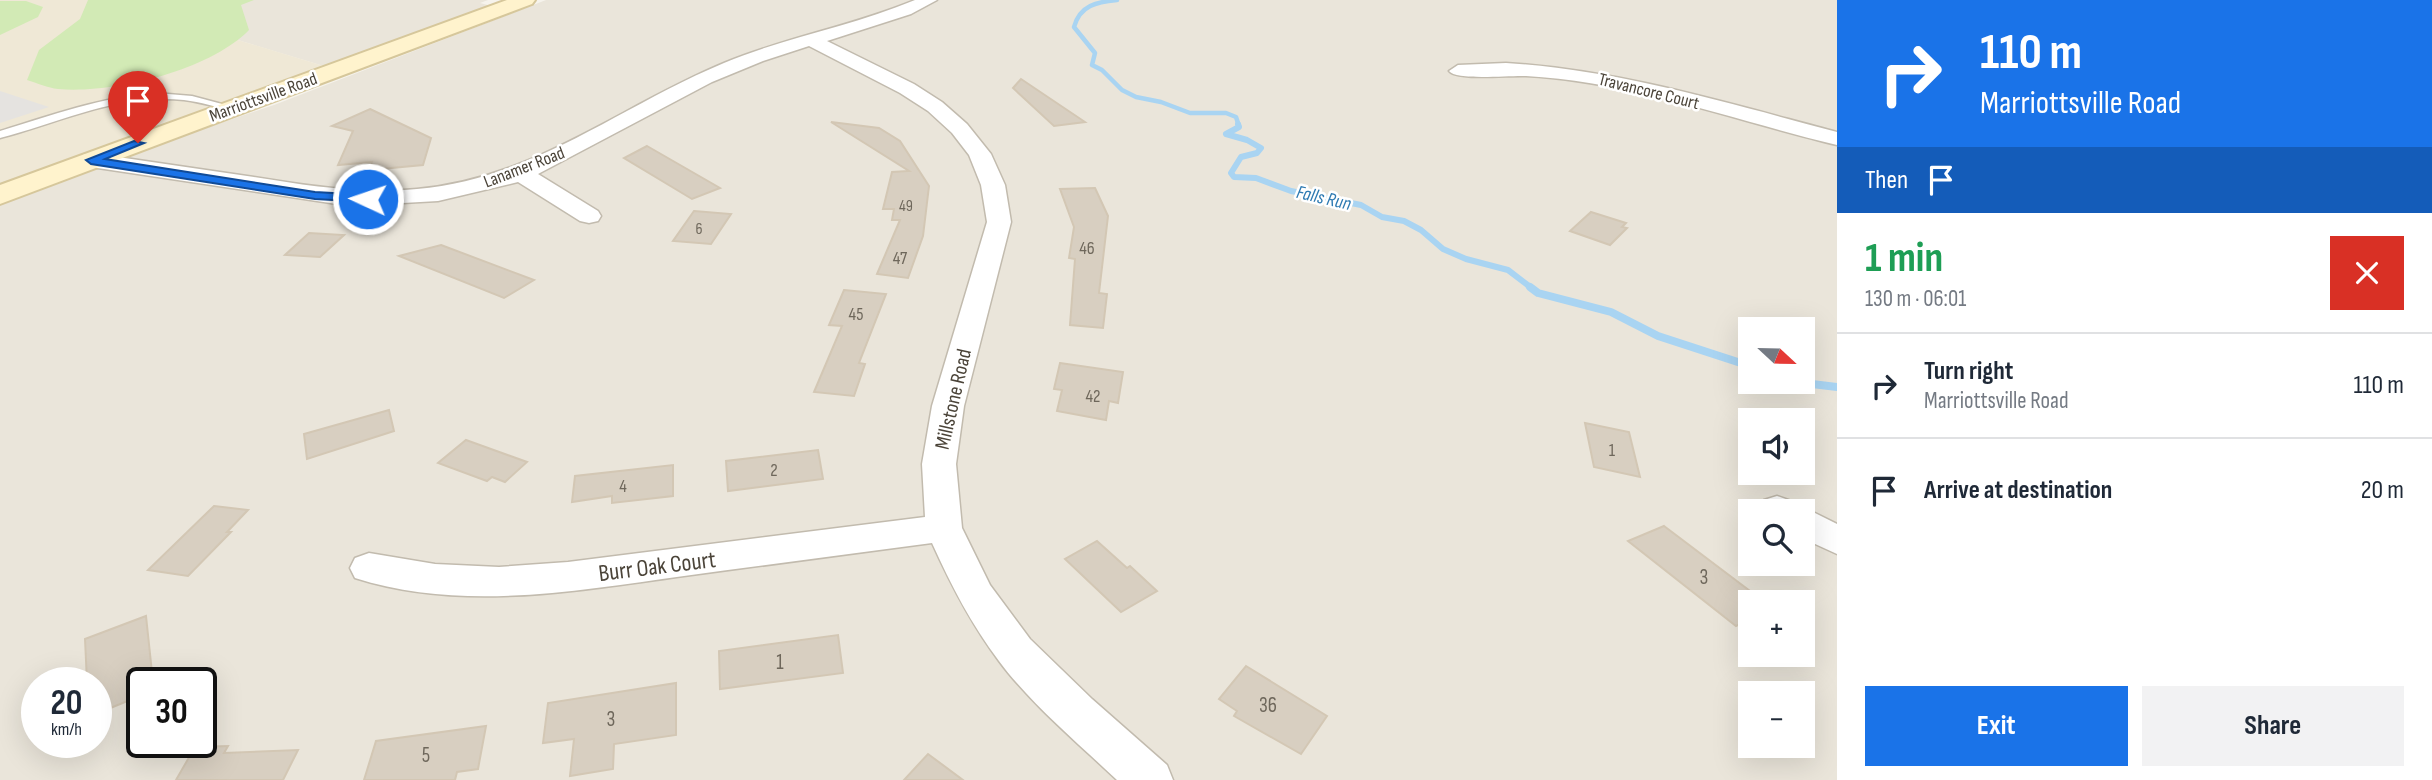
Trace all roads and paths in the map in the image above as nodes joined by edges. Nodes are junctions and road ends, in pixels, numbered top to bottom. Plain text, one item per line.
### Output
1 (525, 0) edge
2 (929, 0) edge
3 (813, 41) junction
4 (1458, 71) dead end
5 (232, 108) junction
6 (0, 135) edge
7 (1837, 139) edge
8 (91, 160) junction
9 (520, 173) junction
10 (0, 195) edge
11 (589, 216) dead end
12 (944, 528) junction
13 (1815, 529) edge
14 (1837, 540) edge
15 (369, 568) dead end
16 (1150, 780) edge

1 - 5 main road, Marriottsville Road
2 - 3 street, Lanamer Road
3 - 9 street, Lanamer Road
3 - 12 street, Millstone Road
4 - 7 street, Travancore Court
5 - 6 lane
5 - 8 main road, Marriottsville Road
8 - 9 street, Lanamer Road
8 - 10 main road, Marriottsville Road
9 - 11 street
12 - 15 street, Burr Oak Court
12 - 16 street, Millstone Road
13 - 14 street

